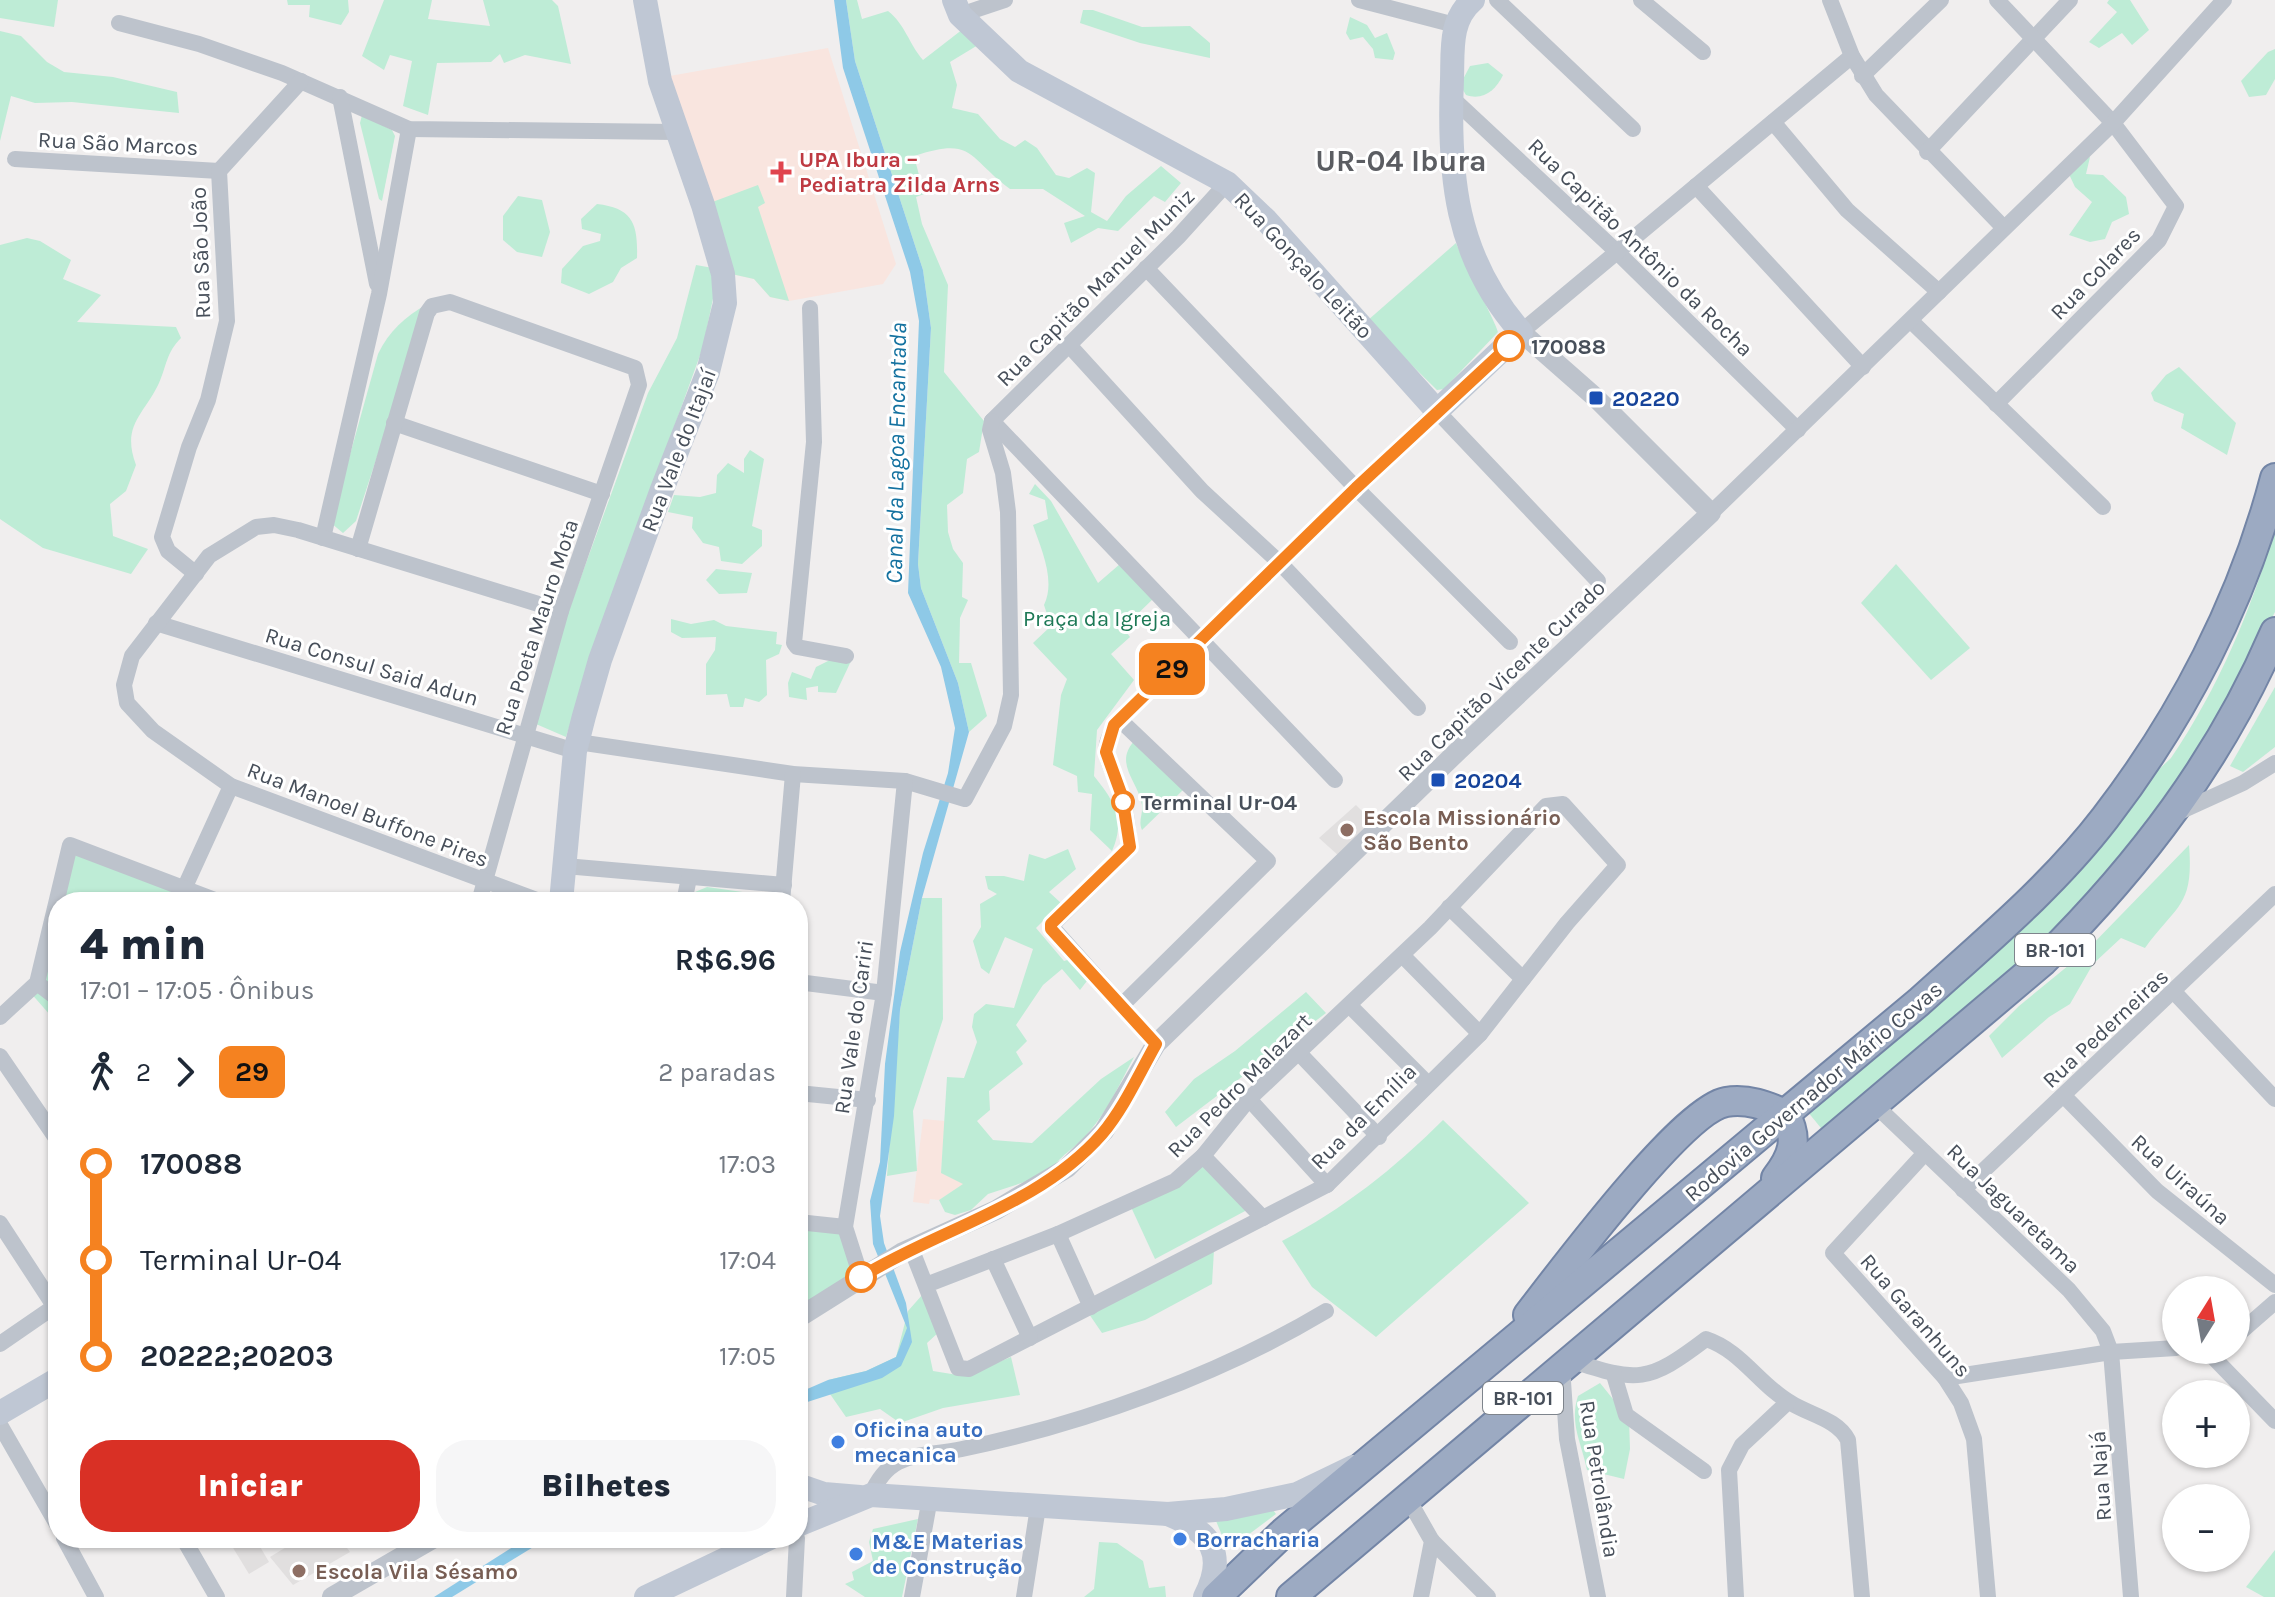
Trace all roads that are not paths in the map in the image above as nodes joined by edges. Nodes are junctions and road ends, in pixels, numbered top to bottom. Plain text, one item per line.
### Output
1 (645, 0) edge
2 (1005, 0) edge
3 (1359, 0) edge
4 (1473, 0) edge
5 (1497, 0) edge
6 (1641, 0) edge
7 (1830, 0) edge
8 (1941, 0) edge
9 (1997, 0) edge
10 (2070, 0) edge
11 (2224, 0) edge
12 (957, 8) edge
13 (119, 23) dead end
14 (1455, 25) junction
15 (2036, 40) junction
16 (1703, 52) dead end
17 (1852, 56) junction
18 (1862, 76) junction
19 (301, 81) junction
20 (340, 97) junction
21 (1451, 97) junction
22 (1773, 122) junction
23 (2113, 123) junction
24 (409, 129) junction
25 (1633, 129) dead end
26 (676, 132) junction
27 (1927, 152) junction
28 (15, 159) dead end
29 (219, 171) junction
30 (1227, 183) junction
31 (1696, 186) junction
32 (2003, 227) junction
33 (1615, 250) junction
34 (1146, 268) junction
35 (1939, 292) junction
36 (379, 294) junction
37 (810, 308) dead end
38 (1911, 321) junction
39 (1521, 332) junction
40 (1069, 345) junction
41 (1863, 367) junction
42 (1996, 404) junction
43 (1437, 411) junction
44 (992, 421) junction
45 (394, 423) junction
46 (1798, 430) junction
47 (2275, 478) edge
48 (1356, 488) junction
49 (602, 494) junction
50 (2103, 507) dead end
51 (1711, 513) junction
52 (323, 538) junction
53 (358, 549) junction
54 (1281, 564) junction
55 (196, 574) junction
56 (1598, 581) dead end
57 (561, 611) junction
58 (156, 623) junction
59 (2275, 632) edge
60 (1200, 642) junction
61 (1510, 642) dead end
62 (846, 656) dead end
63 (1418, 708) dead end
64 (1119, 719) junction
65 (523, 736) junction
66 (576, 747) junction
67 (2275, 763) edge
68 (793, 774) junction
69 (1335, 780) dead end
70 (905, 781) junction
71 (231, 786) junction
72 (2174, 814) junction
73 (1618, 865) joint
74 (565, 866) junction
75 (689, 878) junction
76 (486, 882) junction
77 (784, 885) junction
78 (59, 892) edge
79 (171, 892) edge
80 (182, 892) edge
81 (482, 892) edge
82 (514, 892) edge
83 (562, 892) edge
84 (686, 892) edge
85 (783, 892) edge
86 (2275, 894) edge
87 (1449, 907) junction
88 (48, 937) edge
89 (1402, 955) junction
90 (1523, 979) junction
91 (37, 983) junction
92 (808, 983) edge
93 (48, 991) edge
94 (884, 993) junction
95 (2175, 993) junction
96 (1121, 1006) junction
97 (1350, 1006) junction
98 (0, 1017) edge
99 (1480, 1034) junction
100 (1156, 1044) junction
101 (1300, 1054) junction
102 (0, 1056) edge
103 (1427, 1083) junction
104 (808, 1094) edge
105 (2065, 1097) junction
106 (1249, 1099) junction
107 (2275, 1099) edge
108 (868, 1100) junction
109 (1874, 1104) junction
110 (1792, 1108) junction
111 (48, 1126) edge
112 (1379, 1137) junction
113 (1830, 1141) junction
114 (1925, 1153) junction
115 (1203, 1156) junction
116 (1327, 1185) junction
117 (1963, 1190) junction
118 (1757, 1201) junction
119 (1263, 1218) junction
120 (0, 1223) edge
121 (808, 1223) edge
122 (845, 1227) junction
123 (1058, 1234) junction
124 (907, 1250) junction
125 (993, 1259) junction
126 (861, 1277) junction
127 (926, 1285) junction
128 (2275, 1285) edge
129 (48, 1293) edge
130 (2275, 1302) edge
131 (1091, 1307) junction
132 (48, 1311) edge
133 (808, 1311) edge
134 (1326, 1311) dead end
135 (2250, 1324) edge
136 (1030, 1338) junction
137 (1515, 1341) junction
138 (0, 1344) edge
139 (2162, 1349) edge
140 (2111, 1352) junction
141 (1566, 1364) junction
142 (2222, 1364) edge
143 (1614, 1375) junction
144 (1945, 1378) junction
145 (48, 1385) edge
146 (1788, 1402) junction
147 (0, 1413) edge
148 (2275, 1421) edge
149 (0, 1425) edge
150 (1381, 1454) junction
151 (1704, 1471) dead end
152 (808, 1488) edge
153 (867, 1496) junction
154 (1407, 1497) junction
155 (930, 1498) junction
156 (48, 1507) edge
157 (1038, 1507) junction
158 (1168, 1514) junction
159 (808, 1521) edge
160 (1432, 1541) junction
161 (69, 1548) edge
162 (193, 1548) edge
163 (417, 1548) edge
164 (726, 1548) edge
165 (749, 1548) edge
166 (796, 1548) edge
167 (707, 1568) junction
168 (96, 1597) edge
169 (217, 1597) edge
170 (332, 1597) edge
171 (646, 1597) edge
172 (794, 1597) edge
173 (912, 1597) edge
174 (1024, 1597) edge
175 (1205, 1597) edge
176 (1216, 1597) edge
177 (1291, 1597) edge
178 (1421, 1597) edge
179 (1488, 1597) edge
180 (1598, 1597) edge
181 (1736, 1597) edge
182 (1862, 1597) edge
183 (1988, 1597) edge
184 (2131, 1597) edge

1 - 26 main road, Rua Vale do Itajaí
2 - 12 street, Rua Gonçalo Leitão
3 - 14 street
4 - 14 main road
5 - 25 street
6 - 16 street
7 - 17 street
8 - 18 street
9 - 15 street, Rua Colares
10 - 15 street
11 - 23 street, Rua Capitão Vicente Curado
12 - 30 main road, Rua Gonçalo Leitão
13 - 19 street
14 - 21 main road
15 - 23 street, Rua Colares
15 - 27 street
17 - 18 street
17 - 22 street
18 - 27 street
19 - 20 street
19 - 29 street, Rua São João
20 - 24 street
20 - 36 street
21 - 33 street, Rua Capitão Antônio da Rocha
21 - 39 main road
22 - 31 street
22 - 35 street
23 - 32 street, Rua Capitão Vicente Curado
23 - 42 street, Rua Colares
24 - 26 street
24 - 36 street
26 - 66 main road, Rua Vale do Itajaí
27 - 32 street
28 - 29 street, Rua São Marcos
29 - 55 street, Rua São João
30 - 34 street, Rua Capitão Manuel Muniz
30 - 43 main road, Rua Gonçalo Leitão
31 - 33 street
31 - 41 street
32 - 35 street, Rua Capitão Vicente Curado
33 - 39 street
33 - 46 street, Rua Capitão Antônio da Rocha
34 - 40 street, Rua Capitão Manuel Muniz
34 - 48 street
35 - 38 street, Rua Capitão Vicente Curado
36 - 52 street
37 - 62 street
38 - 41 street, Rua Capitão Vicente Curado
38 - 42 street
39 - 43 main road
39 - 51 street
40 - 44 street, Rua Capitão Manuel Muniz
40 - 54 street
41 - 46 street, Rua Capitão Vicente Curado
42 - 50 street
43 - 48 street
43 - 56 street, Rua Gonçalo Leitão
44 - 60 street
44 - 70 street, Rua Consul Said Adun
45 - 49 street
45 - 49 street, Rua Poeta Mauro Mota
45 - 53 street
46 - 51 street, Rua Capitão Vicente Curado
47 - 110 highway, Rodovia Governador Mário Covas / BR-101
48 - 54 street
48 - 61 street
49 - 57 street, Rua Poeta Mauro Mota
51 - 100 street, Rua Capitão Vicente Curado
52 - 53 street
52 - 55 street
53 - 57 street
54 - 60 street
54 - 63 street
55 - 58 street
57 - 65 street, Rua Poeta Mauro Mota
58 - 65 street, Rua Consul Said Adun
58 - 71 street, Rua Manoel Buffone Pires
59 - 72 highway, BR-101
60 - 64 street
60 - 69 street
64 - 96 street
64 - 96 street
65 - 66 street, Rua Consul Said Adun
65 - 76 street, Rua Poeta Mauro Mota
66 - 68 street, Rua Consul Said Adun
66 - 74 main road, Rua Vale do Itajaí
67 - 72 street
68 - 70 street, Rua Consul Said Adun
68 - 77 street
70 - 94 street, Rua Vale do Cariri
71 - 76 street, Rua Manoel Buffone Pires
71 - 80 street
72 - 109 highway, BR-101
73 - 87 street, Rua Pedro Malazart
73 - 90 street, Rua da Emília
74 - 75 street
74 - 83 main road, Rua Vale do Itajaí
75 - 77 street
75 - 84 street
76 - 81 street, Rua Poeta Mauro Mota
76 - 82 street, Rua Manoel Buffone Pires
77 - 85 street
78 - 79 street
86 - 95 street, Rua Pederneiras
87 - 89 street, Rua Pedro Malazart
87 - 90 street
88 - 91 street
89 - 97 street, Rua Pedro Malazart
89 - 99 street
90 - 99 street, Rua da Emília
91 - 93 street
91 - 98 street
92 - 94 street
94 - 108 street, Rua Vale do Cariri
95 - 105 street, Rua Pederneiras
95 - 107 street
96 - 100 street
97 - 101 street, Rua Pedro Malazart
97 - 103 street
99 - 103 street, Rua da Emília
100 - 124 street, Rua Capitão Vicente Curado
101 - 106 street, Rua Pedro Malazart
101 - 112 street
102 - 111 street
103 - 112 street, Rua da Emília
104 - 108 street
105 - 117 street, Rua Pederneiras
105 - 128 street, Rua Uiraúna
106 - 115 street, Rua Pedro Malazart
106 - 116 street
108 - 122 street, Rua Vale do Cariri
109 - 113 highway, BR-101
109 - 114 street, Rua Jaguaretama
110 - 113 highway
110 - 118 highway
110 - 137 highway, Rodovia Governador Mário Covas / BR-101
110 - 137 highway
112 - 116 street, Rua da Emília
113 - 118 highway, BR-101
114 - 117 street, Rua Jaguaretama
114 - 144 street, Rua Garanhuns
115 - 119 street
115 - 123 street, Rua Pedro Malazart
116 - 119 street, Rua da Emília
117 - 140 street, Rua Jaguaretama
118 - 141 highway, BR-101
119 - 131 street, Rua da Emília
120 - 129 street
121 - 122 street
122 - 126 street, Rua Vale do Cariri
123 - 125 street, Rua Pedro Malazart
123 - 131 street
124 - 126 street, Rua Capitão Vicente Curado
124 - 127 street, Rua da Emília
125 - 127 street, Rua Pedro Malazart
125 - 136 street
126 - 133 street, Rua Capitão Vicente Curado
127 - 136 street, Rua da Emília
130 - 135 street
131 - 136 street, Rua da Emília
132 - 138 street
134 - 153 street
137 - 150 highway, Rodovia Governador Mário Covas / BR-101
139 - 140 street
140 - 144 street
140 - 184 street, Rua Najá
141 - 143 street
141 - 154 highway, BR-101
141 - 180 street, Rua Petrolândia
142 - 148 street
143 - 146 street
143 - 151 street
144 - 183 street, Rua Garanhuns
145 - 147 main road
146 - 181 street
146 - 182 street
149 - 156 street
150 - 158 main road
150 - 176 highway, Rodovia Governador Mário Covas / BR-101
152 - 153 main road
153 - 155 main road
153 - 159 main road
154 - 160 street
154 - 177 highway, BR-101
155 - 157 main road
155 - 173 street
157 - 158 main road
157 - 174 street
158 - 175 main road
160 - 178 street
160 - 179 street
161 - 168 street
162 - 169 street
163 - 170 street
164 - 167 main road
165 - 167 main road
166 - 172 street
167 - 171 main road

